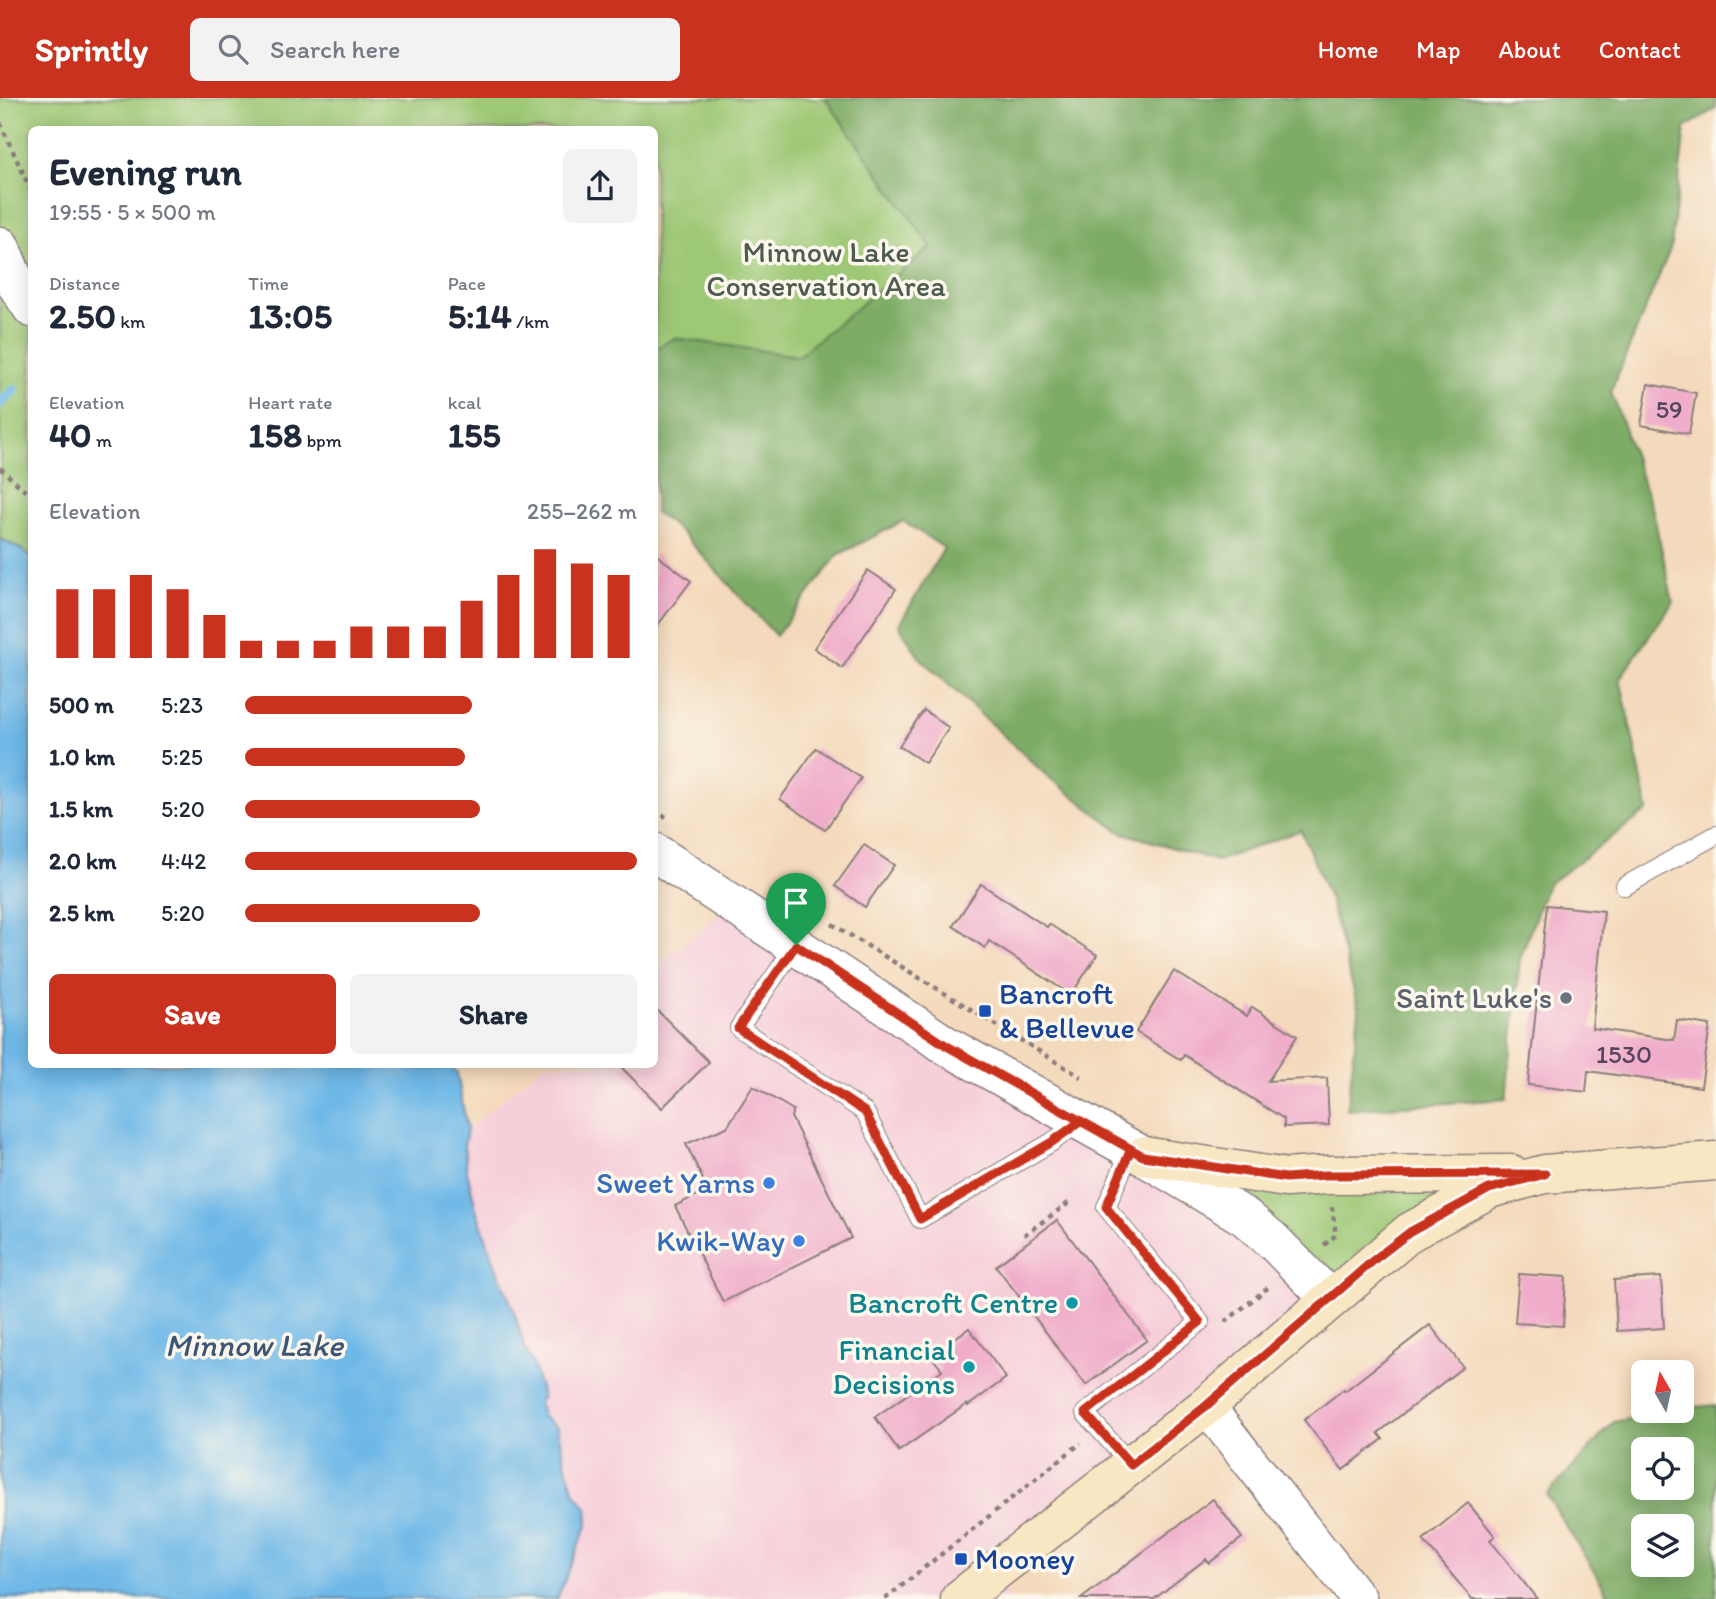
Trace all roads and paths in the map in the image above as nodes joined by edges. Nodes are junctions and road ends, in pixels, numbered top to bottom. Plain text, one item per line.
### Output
1 (0, 123) edge
2 (28, 183) edge
3 (0, 246) edge
4 (28, 302) edge
5 (0, 468) edge
6 (28, 493) edge
7 (660, 835) edge
8 (1716, 835) edge
9 (1625, 886) dead end
10 (828, 922) dead end
11 (796, 945) junction
12 (1087, 1081) dead end
13 (1081, 1121) junction
14 (1137, 1153) junction
15 (1716, 1161) edge
16 (1545, 1174) junction
17 (1070, 1202) dead end
18 (1024, 1235) dead end
19 (1330, 1299) junction
20 (1206, 1406) junction
21 (1131, 1465) junction
22 (960, 1599) edge
23 (1360, 1599) edge

1 - 2 path
3 - 4 street
5 - 6 path
7 - 11 street
8 - 9 lane
10 - 12 path
11 - 13 street
11 - 13 lane
13 - 14 street
14 - 16 main road
14 - 19 street
14 - 21 lane
15 - 16 main road
16 - 19 main road
17 - 18 path
19 - 20 main road
20 - 21 main road
20 - 23 street
21 - 22 main road

